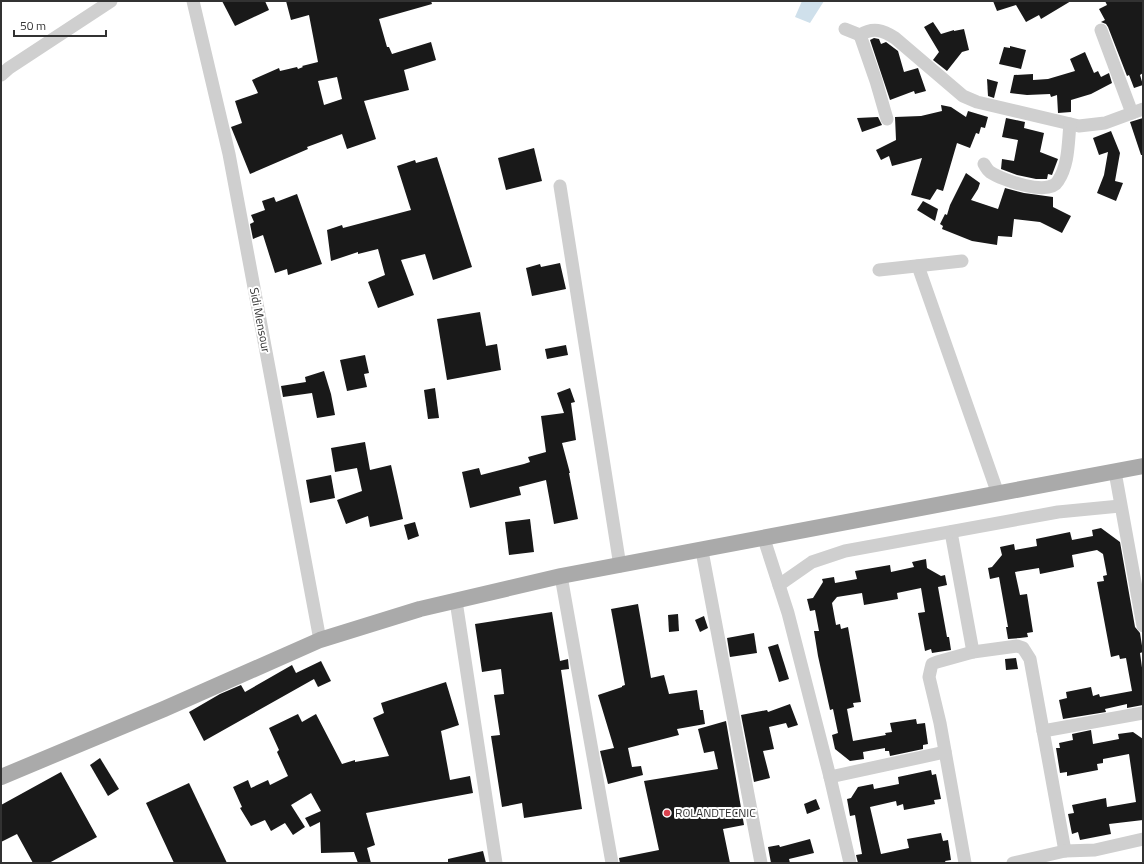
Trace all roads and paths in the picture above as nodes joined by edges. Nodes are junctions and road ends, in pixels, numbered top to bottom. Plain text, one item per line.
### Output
1 (111, 1) edge
2 (193, 1) edge
3 (845, 29) dead end
4 (1101, 30) dead end
5 (860, 35) junction
6 (1, 75) edge
7 (1138, 111) edge
8 (887, 119) dead end
9 (1070, 124) junction
10 (984, 164) dead end
11 (560, 186) dead end
12 (962, 261) dead end
13 (918, 266) junction
14 (879, 270) dead end
15 (1143, 466) edge
16 (1115, 472) junction
17 (998, 494) junction
18 (1120, 506) junction
19 (951, 532) junction
20 (764, 539) junction
21 (702, 551) junction
22 (620, 566) junction
23 (561, 576) junction
24 (779, 585) junction
25 (456, 601) junction
26 (1143, 626) edge
27 (320, 640) junction
28 (973, 652) junction
29 (1143, 713) edge
30 (1043, 731) junction
31 (945, 752) junction
32 (1, 777) edge
33 (830, 777) junction
34 (1143, 839) edge
35 (1065, 851) junction
36 (496, 863) edge
37 (612, 863) edge
38 (761, 863) edge
39 (850, 863) edge
40 (965, 863) edge
41 (1013, 863) edge

1 - 6 street
2 - 27 street, Sidi Mensour
3 - 5 street
4 - 7 street
5 - 8 street
5 - 9 street
7 - 9 street
9 - 10 street
11 - 22 street
12 - 13 street
13 - 14 street
13 - 17 street
15 - 16 main road
16 - 17 main road
16 - 18 street
17 - 20 main road
18 - 19 street
18 - 26 street
19 - 24 street
19 - 28 street
20 - 21 main road
20 - 24 street
21 - 22 main road
21 - 38 street
22 - 23 main road
23 - 25 main road
23 - 37 street
24 - 33 street
25 - 27 main road
25 - 36 street
27 - 32 main road
28 - 30 street
28 - 31 street
29 - 30 street
30 - 35 street
31 - 33 street
31 - 40 street
33 - 39 street
34 - 35 street
35 - 41 street

